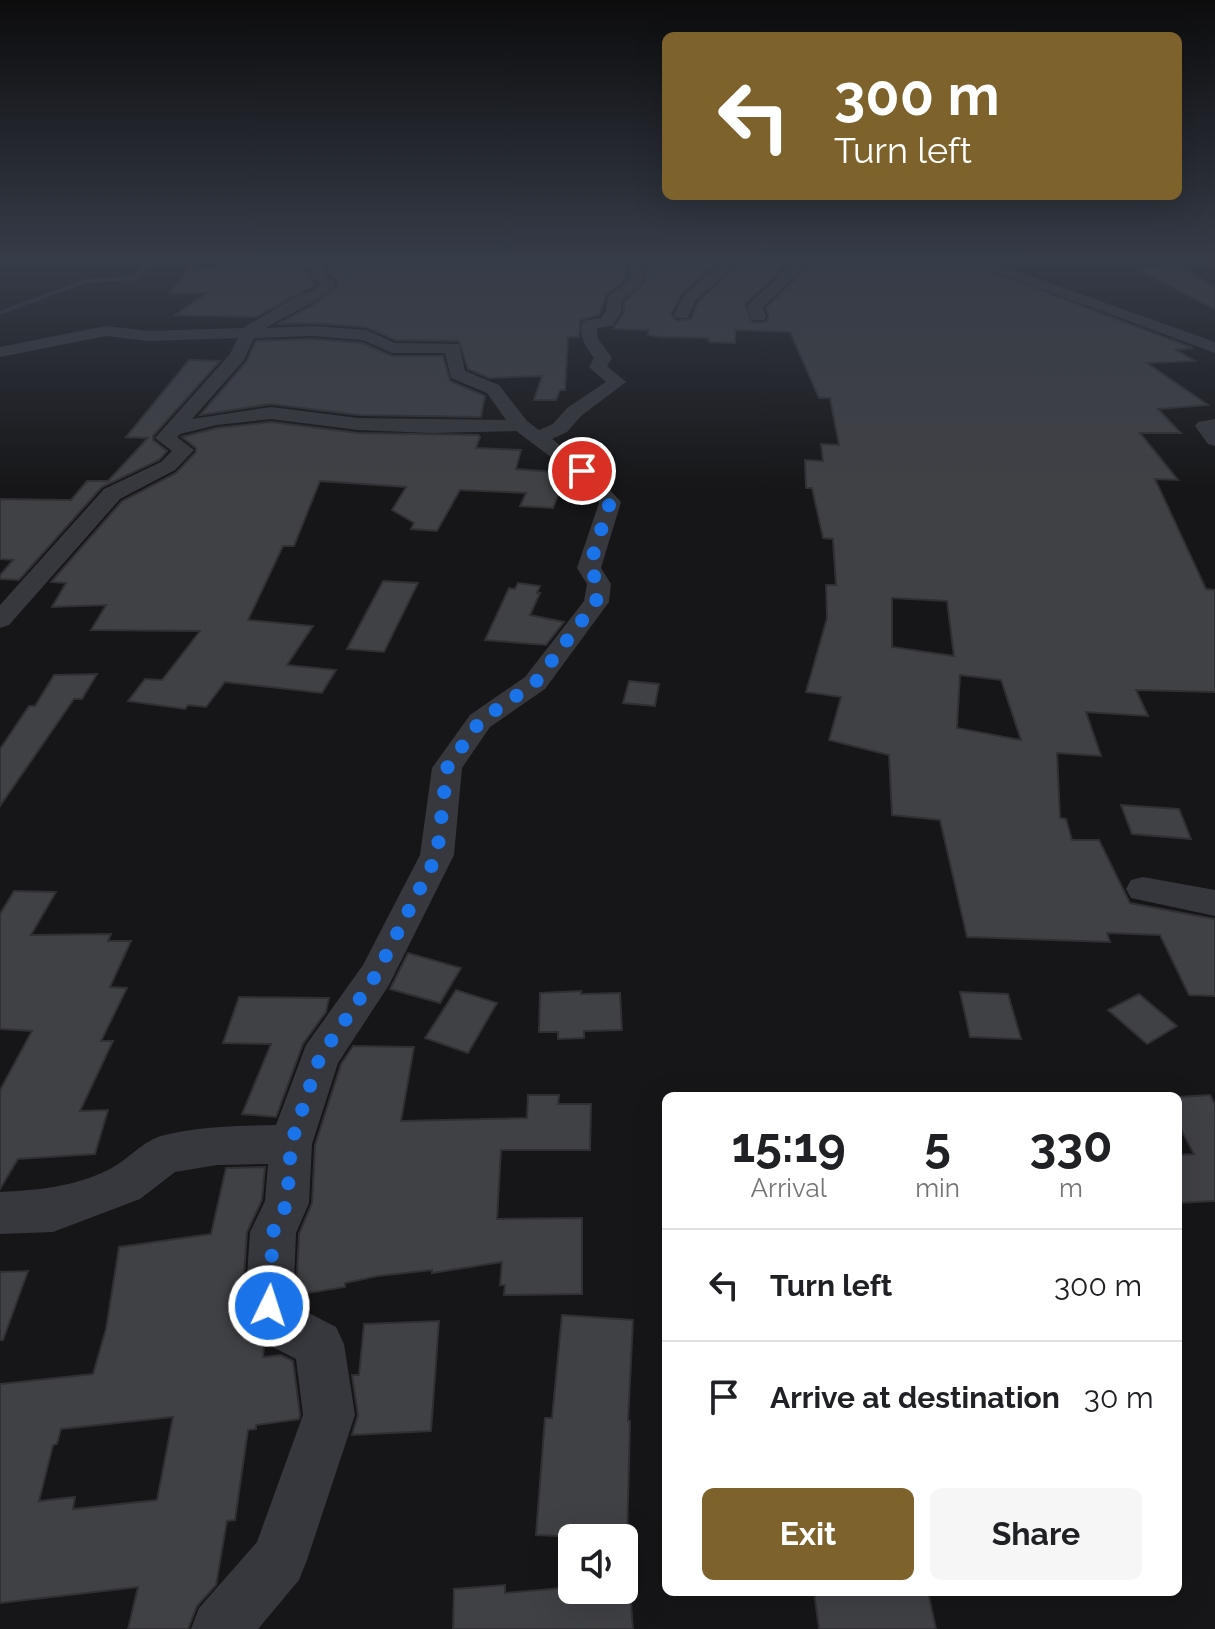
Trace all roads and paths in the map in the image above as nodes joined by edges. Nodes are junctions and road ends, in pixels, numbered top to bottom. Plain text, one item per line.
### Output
1 (71, 338) edge
2 (246, 338) edge
3 (372, 338) edge
4 (590, 338) edge
5 (1187, 338) edge
6 (1215, 348) edge
7 (0, 352) edge
8 (1215, 425) edge
9 (170, 430) junction
10 (529, 431) junction
11 (1215, 440) edge
12 (0, 620) edge
13 (1143, 889) dead end
14 (1215, 903) edge
15 (291, 1144) junction
16 (0, 1213) edge
17 (220, 1629) edge

1 - 7 street
2 - 9 street
3 - 10 street
4 - 10 street
5 - 6 street
8 - 11 street
9 - 10 street
9 - 12 street
10 - 15 street
13 - 14 street
15 - 16 street
15 - 17 street

